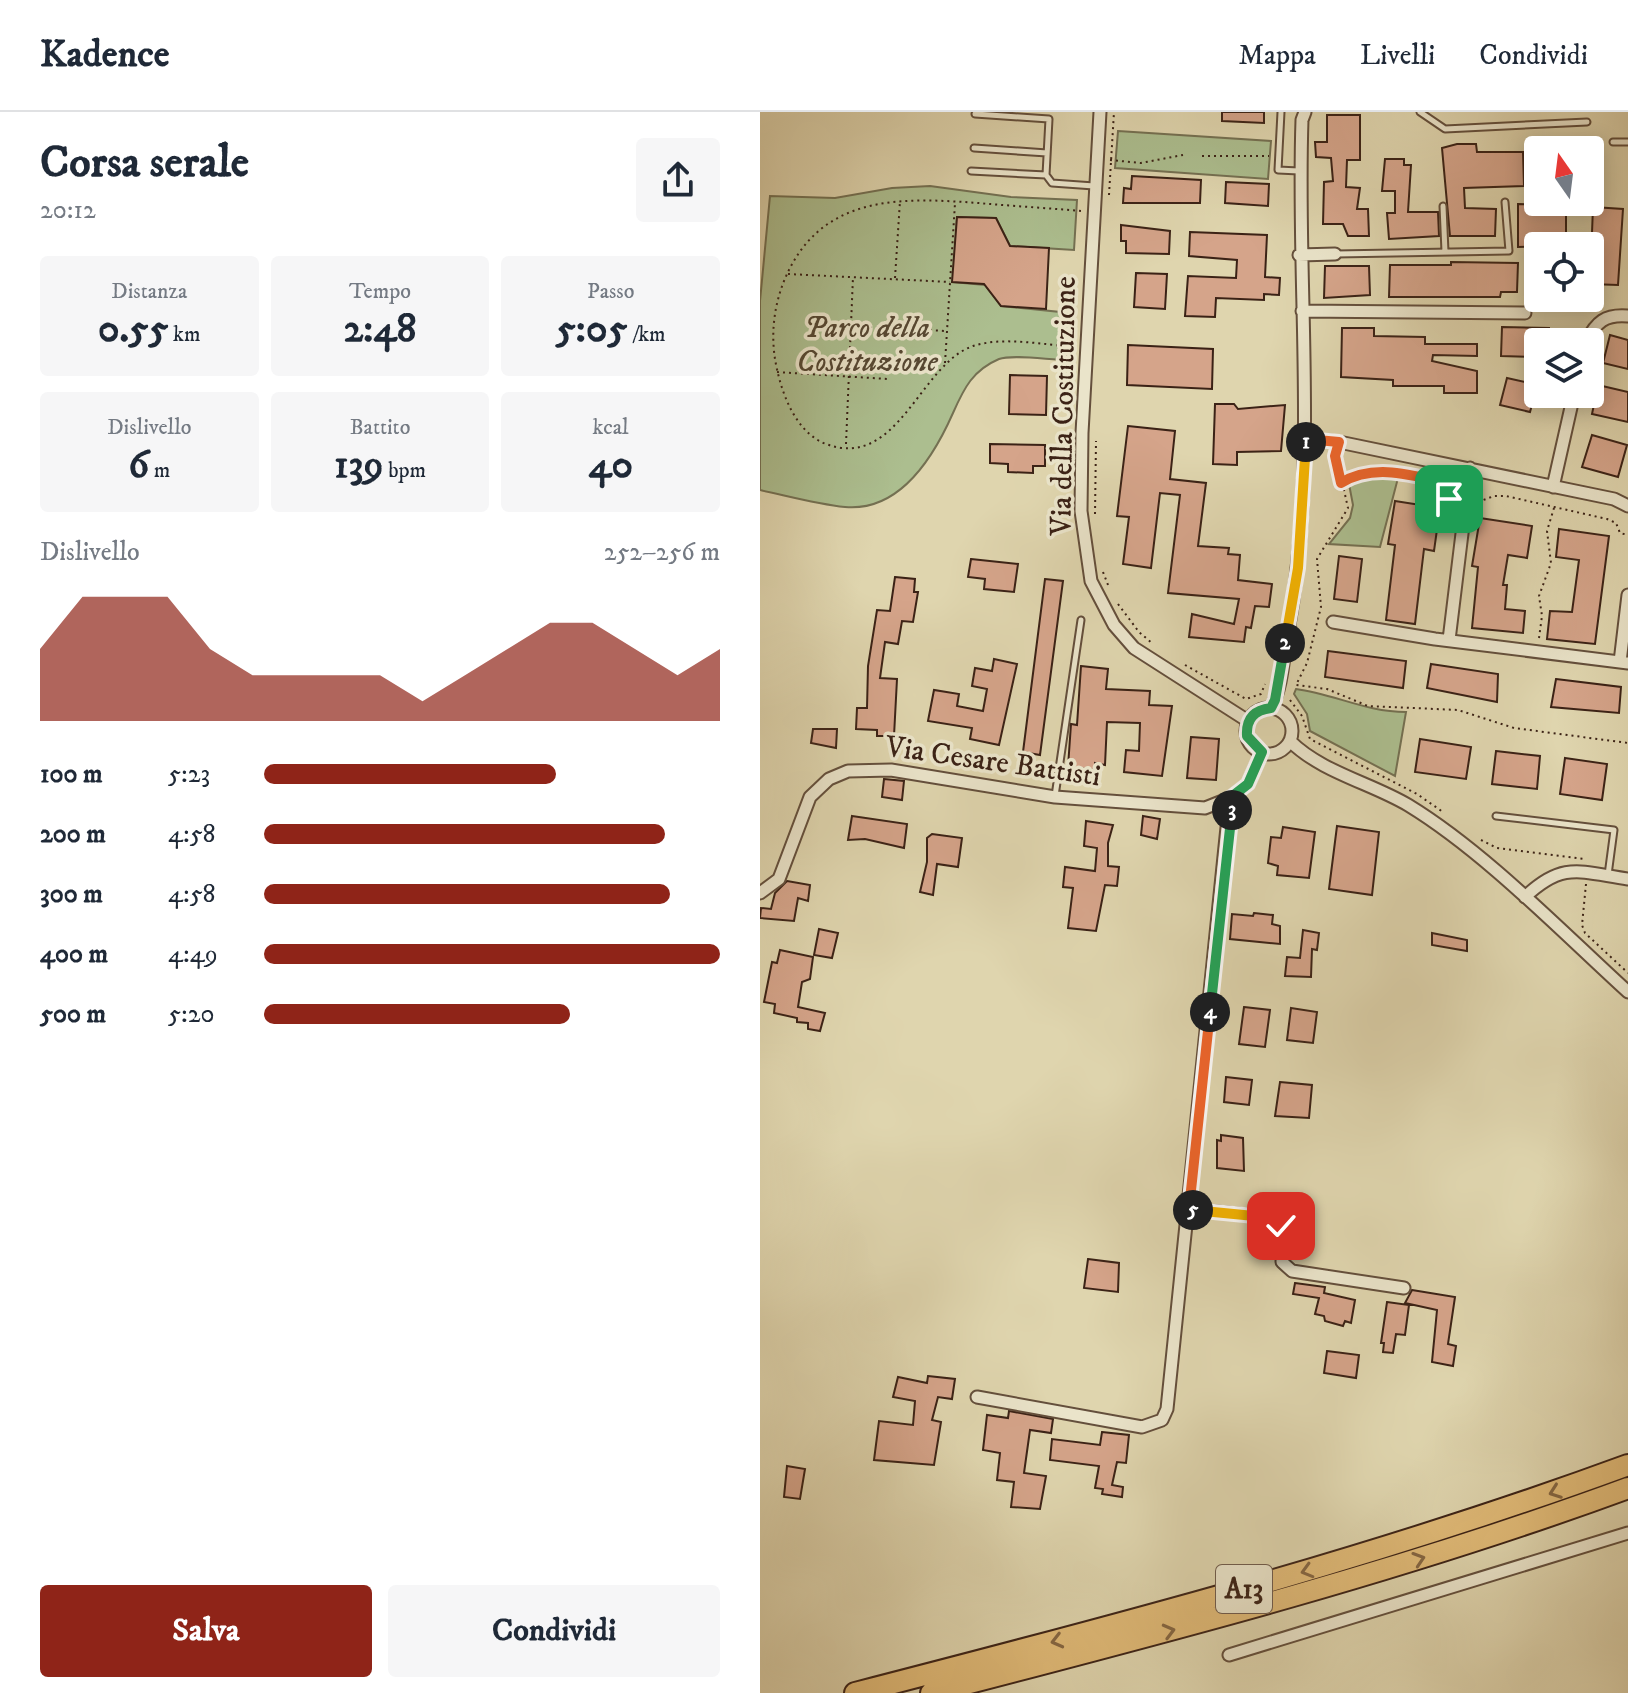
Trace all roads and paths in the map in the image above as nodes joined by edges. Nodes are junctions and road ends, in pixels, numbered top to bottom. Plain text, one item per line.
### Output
1 (1100, 112) edge
2 (1114, 112) edge
3 (1281, 112) edge
4 (1305, 112) edge
5 (1420, 112) edge
6 (975, 114) dead end
7 (1587, 122) dead end
8 (1613, 142) dead end
9 (1628, 142) edge
10 (974, 148) dead end
11 (1047, 153) junction
12 (1183, 155) dead end
13 (1202, 156) dead end
14 (1279, 157) junction
15 (1111, 160) junction
16 (971, 171) dead end
17 (1300, 171) junction
18 (1046, 175) junction
19 (1096, 186) junction
20 (900, 200) junction
21 (955, 201) junction
22 (1505, 202) dead end
23 (1443, 206) dead end
24 (1108, 207) dead end
25 (1094, 212) junction
26 (1445, 252) junction
27 (1335, 254) joint
28 (1299, 255) junction
29 (787, 274) junction
30 (853, 277) junction
31 (895, 279) junction
32 (950, 282) junction
33 (1302, 311) junction
34 (1525, 313) dead end
35 (1628, 316) edge
36 (851, 326) junction
37 (1593, 328) edge
38 (947, 331) junction
39 (1086, 347) junction
40 (945, 363) junction
41 (777, 372) junction
42 (849, 377) junction
43 (888, 379) dead end
44 (1571, 408) edge
45 (1096, 434) dead end
46 (1306, 439) junction
47 (1339, 442) junction
48 (846, 446) junction
49 (1470, 468) junction
50 (1341, 483) junction
51 (1553, 487) junction
52 (1466, 502) junction
53 (1628, 506) edge
54 (1554, 507) junction
55 (1095, 518) dead end
56 (1628, 535) edge
57 (1099, 561) dead end
58 (1628, 595) edge
59 (1081, 620) dead end
60 (1333, 622) dead end
61 (1449, 640) junction
62 (1538, 643) dead end
63 (1163, 652) dead end
64 (1175, 659) dead end
65 (1624, 662) edge
66 (1278, 682) junction
67 (1288, 695) dead end
68 (1271, 708) junction
69 (1248, 721) junction
70 (1290, 741) junction
71 (1628, 743) edge
72 (1262, 752) junction
73 (1055, 797) junction
74 (1230, 798) junction
75 (1446, 814) dead end
76 (1496, 816) dead end
77 (1478, 838) dead end
78 (1587, 874) junction
79 (1608, 876) junction
80 (1628, 879) edge
81 (760, 893) edge
82 (1525, 897) junction
83 (1628, 973) edge
84 (1628, 992) edge
85 (1189, 1209) junction
86 (1404, 1288) dead end
87 (977, 1397) dead end
88 (1628, 1465) edge
89 (1628, 1488) edge
90 (1628, 1533) edge
91 (1229, 1655) dead end
92 (855, 1693) edge
93 (931, 1693) edge

1 - 19 street, Via della Costituzione
2 - 15 path
3 - 14 lane
4 - 17 street
5 - 7 lane
6 - 11 lane
8 - 9 lane
10 - 11 lane
11 - 18 lane
12 - 15 path
13 - 14 path
14 - 17 lane
15 - 24 path
16 - 18 lane
17 - 28 street
18 - 19 lane
19 - 25 street, Via della Costituzione
20 - 21 path
20 - 29 path
20 - 31 path
21 - 25 path
21 - 32 path
22 - 26 lane
23 - 26 lane
25 - 39 street, Via della Costituzione
26 - 27 lane
27 - 28 street
28 - 33 street
29 - 30 path
29 - 41 path
30 - 31 path
30 - 36 path
31 - 32 path
32 - 38 path
33 - 34 street
33 - 46 street
35 - 37 street
36 - 38 path
36 - 42 path
38 - 40 path
39 - 40 path
39 - 69 street, Via della Costituzione
40 - 48 path
41 - 42 path
41 - 48 path
42 - 43 path
42 - 48 path
44 - 51 street
45 - 55 path
46 - 47 street
46 - 66 street
47 - 49 street
47 - 50 path
49 - 51 street
49 - 52 street
50 - 52 path
50 - 71 path
51 - 53 street
52 - 54 path
52 - 61 street
54 - 56 path
54 - 62 path
57 - 63 path
58 - 65 street
59 - 73 lane
60 - 61 street
61 - 65 street
64 - 66 path
66 - 68 street
67 - 75 path
68 - 69 street
68 - 70 street
69 - 72 street
70 - 72 street
70 - 82 street
72 - 74 street
73 - 74 street, Via Cesare Battisti
73 - 81 street, Via Cesare Battisti
74 - 85 street
76 - 79 lane
77 - 78 path
78 - 79 street
78 - 82 street
78 - 83 path
79 - 80 street
82 - 84 street
85 - 86 street
85 - 87 street
88 -> 92 highway, A13
93 -> 89 highway, A13
90 - 91 street

